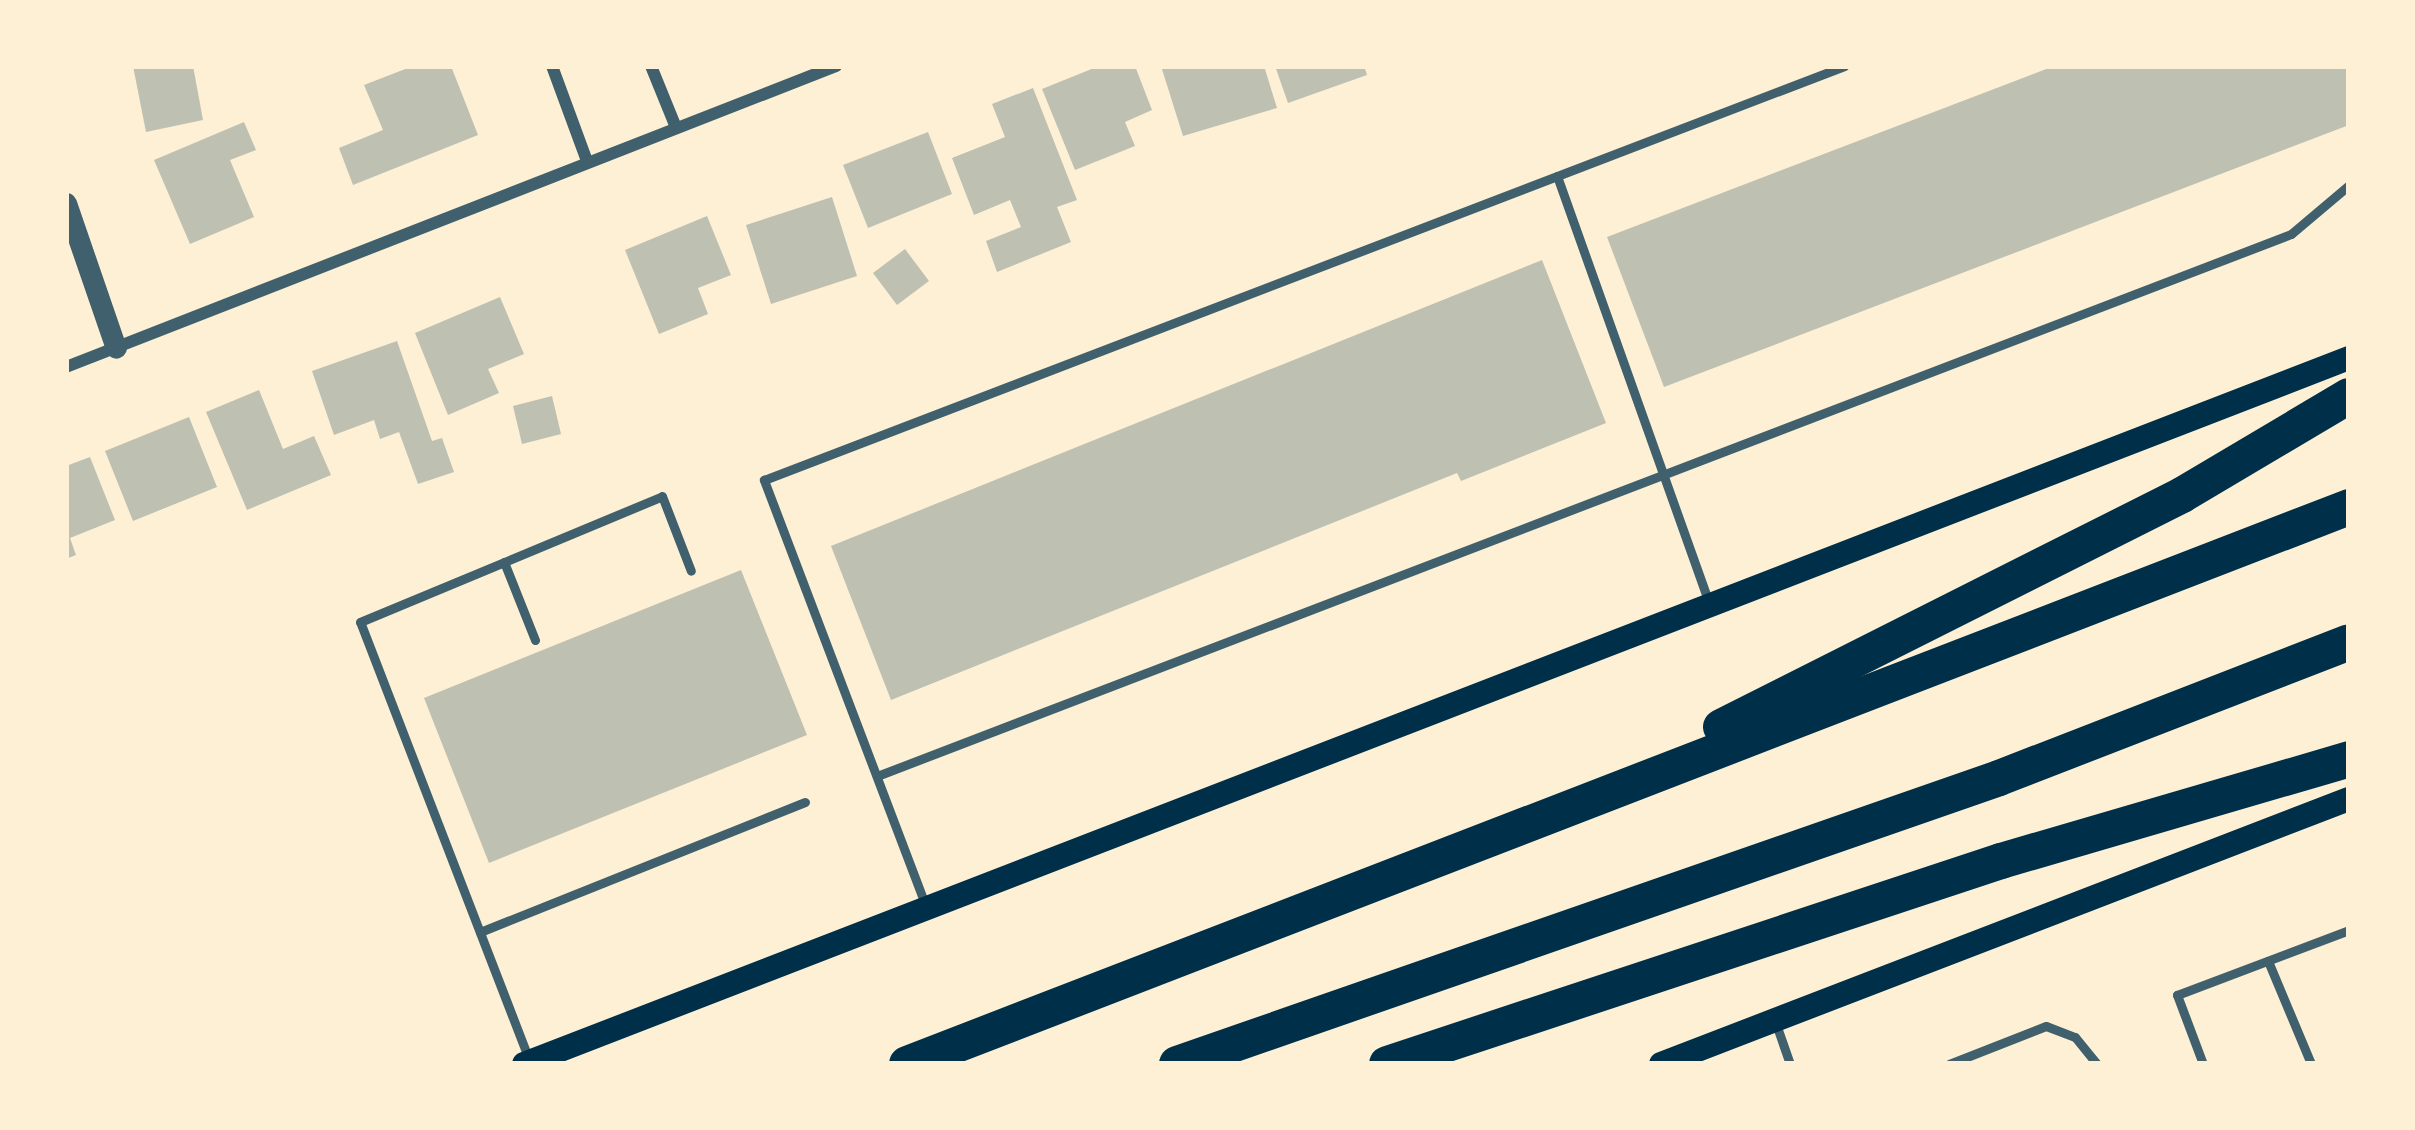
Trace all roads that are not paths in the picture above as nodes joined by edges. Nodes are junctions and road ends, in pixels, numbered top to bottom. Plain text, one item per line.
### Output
1 (552, 66) edge
2 (651, 66) edge
3 (836, 66) edge
4 (1844, 66) edge
5 (675, 125) junction
6 (586, 161) junction
7 (1557, 176) junction
8 (2349, 185) edge
9 (66, 202) edge
10 (116, 348) junction
11 (2349, 358) edge
12 (66, 367) edge
13 (2349, 396) edge
14 (1664, 475) junction
15 (2349, 508) edge
16 (504, 562) junction
17 (691, 571) dead end
18 (1710, 606) junction
19 (535, 640) dead end
20 (2349, 642) edge
21 (2349, 759) edge
22 (877, 776) junction
23 (2349, 800) edge
24 (805, 802) dead end
25 (1452, 854) junction
26 (927, 909) junction
27 (2349, 930) edge
28 (479, 932) junction
29 (2268, 961) junction
30 (1774, 1020) junction
31 (527, 1063) edge
32 (907, 1064) edge
33 (1178, 1064) edge
34 (1387, 1064) edge
35 (1661, 1064) edge
36 (1790, 1064) edge
37 (1949, 1064) edge
38 (2097, 1064) edge
39 (2203, 1064) edge
40 (2311, 1064) edge

1 - 6 street
2 - 5 street
3 - 5 street
4 - 7 lane
5 - 6 street
6 - 10 street
7 - 14 lane
7 - 22 lane
8 - 14 lane
9 - 10 street
10 - 12 street
11 - 18 main road
13 - 25 highway
14 - 18 lane
14 - 22 lane
15 - 25 highway
16 - 17 lane
16 - 19 lane
16 - 28 lane
18 - 26 main road
20 - 33 highway
21 - 34 highway
22 - 26 lane
23 - 30 main road
24 - 28 lane
25 - 32 highway
26 - 31 main road
27 - 29 lane
28 - 31 lane
29 - 39 lane
29 - 40 lane
30 - 35 main road
30 - 36 lane
37 - 38 lane

